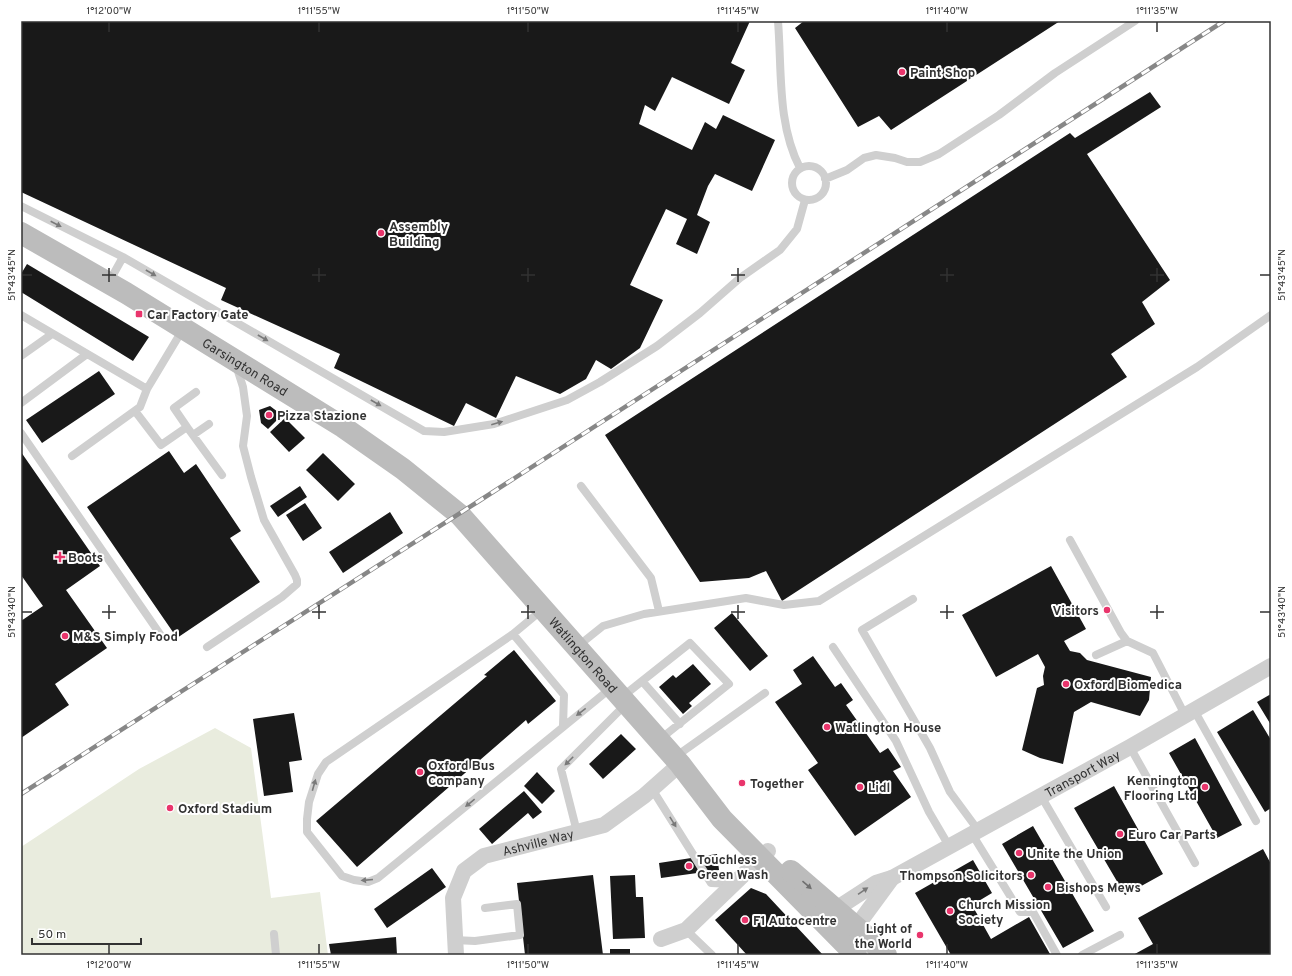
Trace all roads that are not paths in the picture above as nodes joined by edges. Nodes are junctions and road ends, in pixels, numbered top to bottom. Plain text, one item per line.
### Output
1 (778, 21) edge
2 (1135, 21) edge
3 (800, 168) junction
4 (825, 179) junction
5 (805, 200) junction
6 (21, 206) edge
7 (21, 232) edge
8 (121, 261) junction
9 (108, 282) junction
10 (21, 315) edge
11 (1271, 315) edge
12 (184, 328) junction
13 (52, 334) junction
14 (87, 354) junction
15 (21, 356) edge
16 (234, 360) junction
17 (147, 389) junction
18 (196, 392) dead end
19 (21, 403) edge
20 (135, 411) junction
21 (209, 424) dead end
22 (187, 427) junction
23 (21, 433) edge
24 (193, 435) junction
25 (72, 456) dead end
26 (222, 475) dead end
27 (581, 486) dead end
28 (460, 515) joint
29 (1070, 540) dead end
30 (913, 599) dead end
31 (543, 609) junction
32 (659, 611) junction
33 (513, 634) junction
34 (162, 637) dead end
35 (1127, 641) junction
36 (207, 647) dead end
37 (576, 647) junction
38 (833, 647) dead end
39 (1096, 655) dead end
40 (1271, 666) edge
41 (642, 681) junction
42 (765, 694) dead end
43 (620, 696) junction
44 (1189, 713) junction
45 (680, 724) junction
46 (563, 726) junction
47 (658, 741) junction
48 (1130, 747) junction
49 (681, 766) junction
50 (652, 789) junction
51 (1041, 796) junction
52 (1256, 821) dead end
53 (578, 832) junction
54 (975, 832) junction
55 (949, 846) junction
56 (764, 854) junction
57 (1195, 863) dead end
58 (892, 878) junction
59 (734, 884) junction
60 (1106, 907) dead end
61 (485, 908) dead end
62 (836, 909) junction
63 (856, 927) junction
64 (686, 930) junction
65 (829, 930) junction
66 (274, 934) dead end
67 (1120, 935) dead end
68 (661, 939) dead end
69 (455, 948) edge
70 (276, 955) edge
71 (712, 955) edge
72 (856, 955) edge
73 (886, 955) edge
74 (1057, 955) edge
75 (1082, 955) edge

1 - 3 lane
2 - 4 lane
3 - 4 lane
3 - 5 lane
4 - 5 lane
8 -> 5 lane
6 -> 8 lane
7 - 9 main road, Garsington Road
8 - 9 lane
9 - 12 main road, Garsington Road
10 - 13 lane
11 - 32 lane
12 - 16 main road, Garsington Road
12 - 17 lane
13 - 14 lane
13 - 15 lane
14 - 17 lane
14 - 19 lane
16 - 28 main road, Garsington Road
16 - 36 lane
17 - 20 lane
18 - 22 lane
20 - 22 lane
20 - 25 lane
21 - 24 lane
22 - 24 lane
23 - 34 lane
24 - 26 lane
27 - 32 lane
28 - 31 main road, Watlington Road
29 - 35 lane
30 - 54 lane
31 - 33 lane
31 - 37 main road, Watlington Road
32 - 37 lane
33 - 46 lane
46 -> 33 lane
35 - 39 lane
35 - 44 lane
37 - 43 main road, Watlington Road
38 - 55 lane
40 - 44 street, Transport Way
41 - 43 lane
41 - 45 lane
41 - 45 lane
42 - 49 lane
43 -> 46 lane
43 - 47 main road, Watlington Road
43 -> 53 lane
44 - 48 street, Transport Way
44 - 52 lane
45 - 47 lane
47 - 49 main road, Watlington Road
48 - 51 street, Transport Way
48 - 57 lane
49 - 50 street, Ashville Way
49 - 56 main road, Watlington Road
50 - 53 street, Ashville Way
50 -> 59 lane
51 - 54 street, Transport Way
51 - 60 lane
53 - 69 street, Ashville Way
54 - 55 street, Transport Way
54 - 74 lane
55 - 58 street, Transport Way
56 - 59 street
56 -> 62 main road, Watlington Road
56 - 65 main road, Watlington Road
62 -> 58 street, Transport Way
58 - 63 street, Transport Way
59 - 64 street
61 - 69 lane
62 - 63 main road, Watlington Road
62 - 65 street
63 - 65 street
63 - 73 main road, Watlington Road
64 - 68 street
64 - 71 lane
65 - 72 main road, Watlington Road
66 - 70 lane
67 - 75 lane

